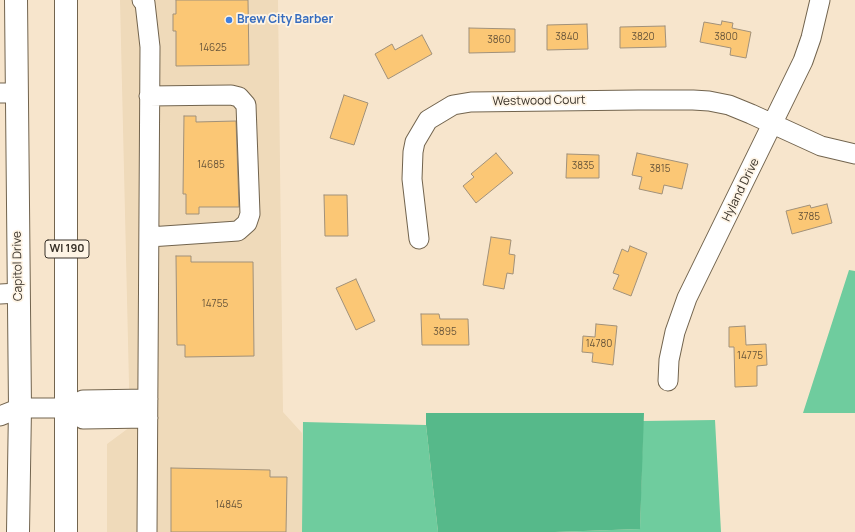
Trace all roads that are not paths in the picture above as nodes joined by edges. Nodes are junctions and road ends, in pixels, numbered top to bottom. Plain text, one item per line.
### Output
1 (16, 0) edge
2 (66, 0) edge
3 (142, 0) edge
4 (820, 0) edge
5 (9, 93) edge
6 (149, 96) junction
7 (773, 124) junction
8 (855, 154) edge
9 (149, 237) junction
10 (419, 239) dead end
11 (9, 293) edge
12 (668, 381) dead end
13 (148, 399) junction
14 (20, 408) junction
15 (67, 408) junction
16 (0, 416) edge
17 (148, 418) junction
18 (18, 532) edge
19 (66, 532) edge
20 (147, 532) edge

1 - 5 main road, Capitol Drive
2 - 15 main road, WI 190
3 - 6 street
4 - 7 street, Hyland Drive
5 - 11 main road, Capitol Drive
6 - 9 street
6 - 9 street
7 - 8 street, Westwood Court
7 - 10 street, Westwood Court
7 - 12 street, Hyland Drive
9 - 13 street
11 - 14 main road, Capitol Drive
13 - 15 street
13 - 17 street
14 - 15 street
14 - 16 street
14 - 18 main road, Capitol Drive
15 - 17 street
15 - 19 main road, WI 190
17 - 20 street

